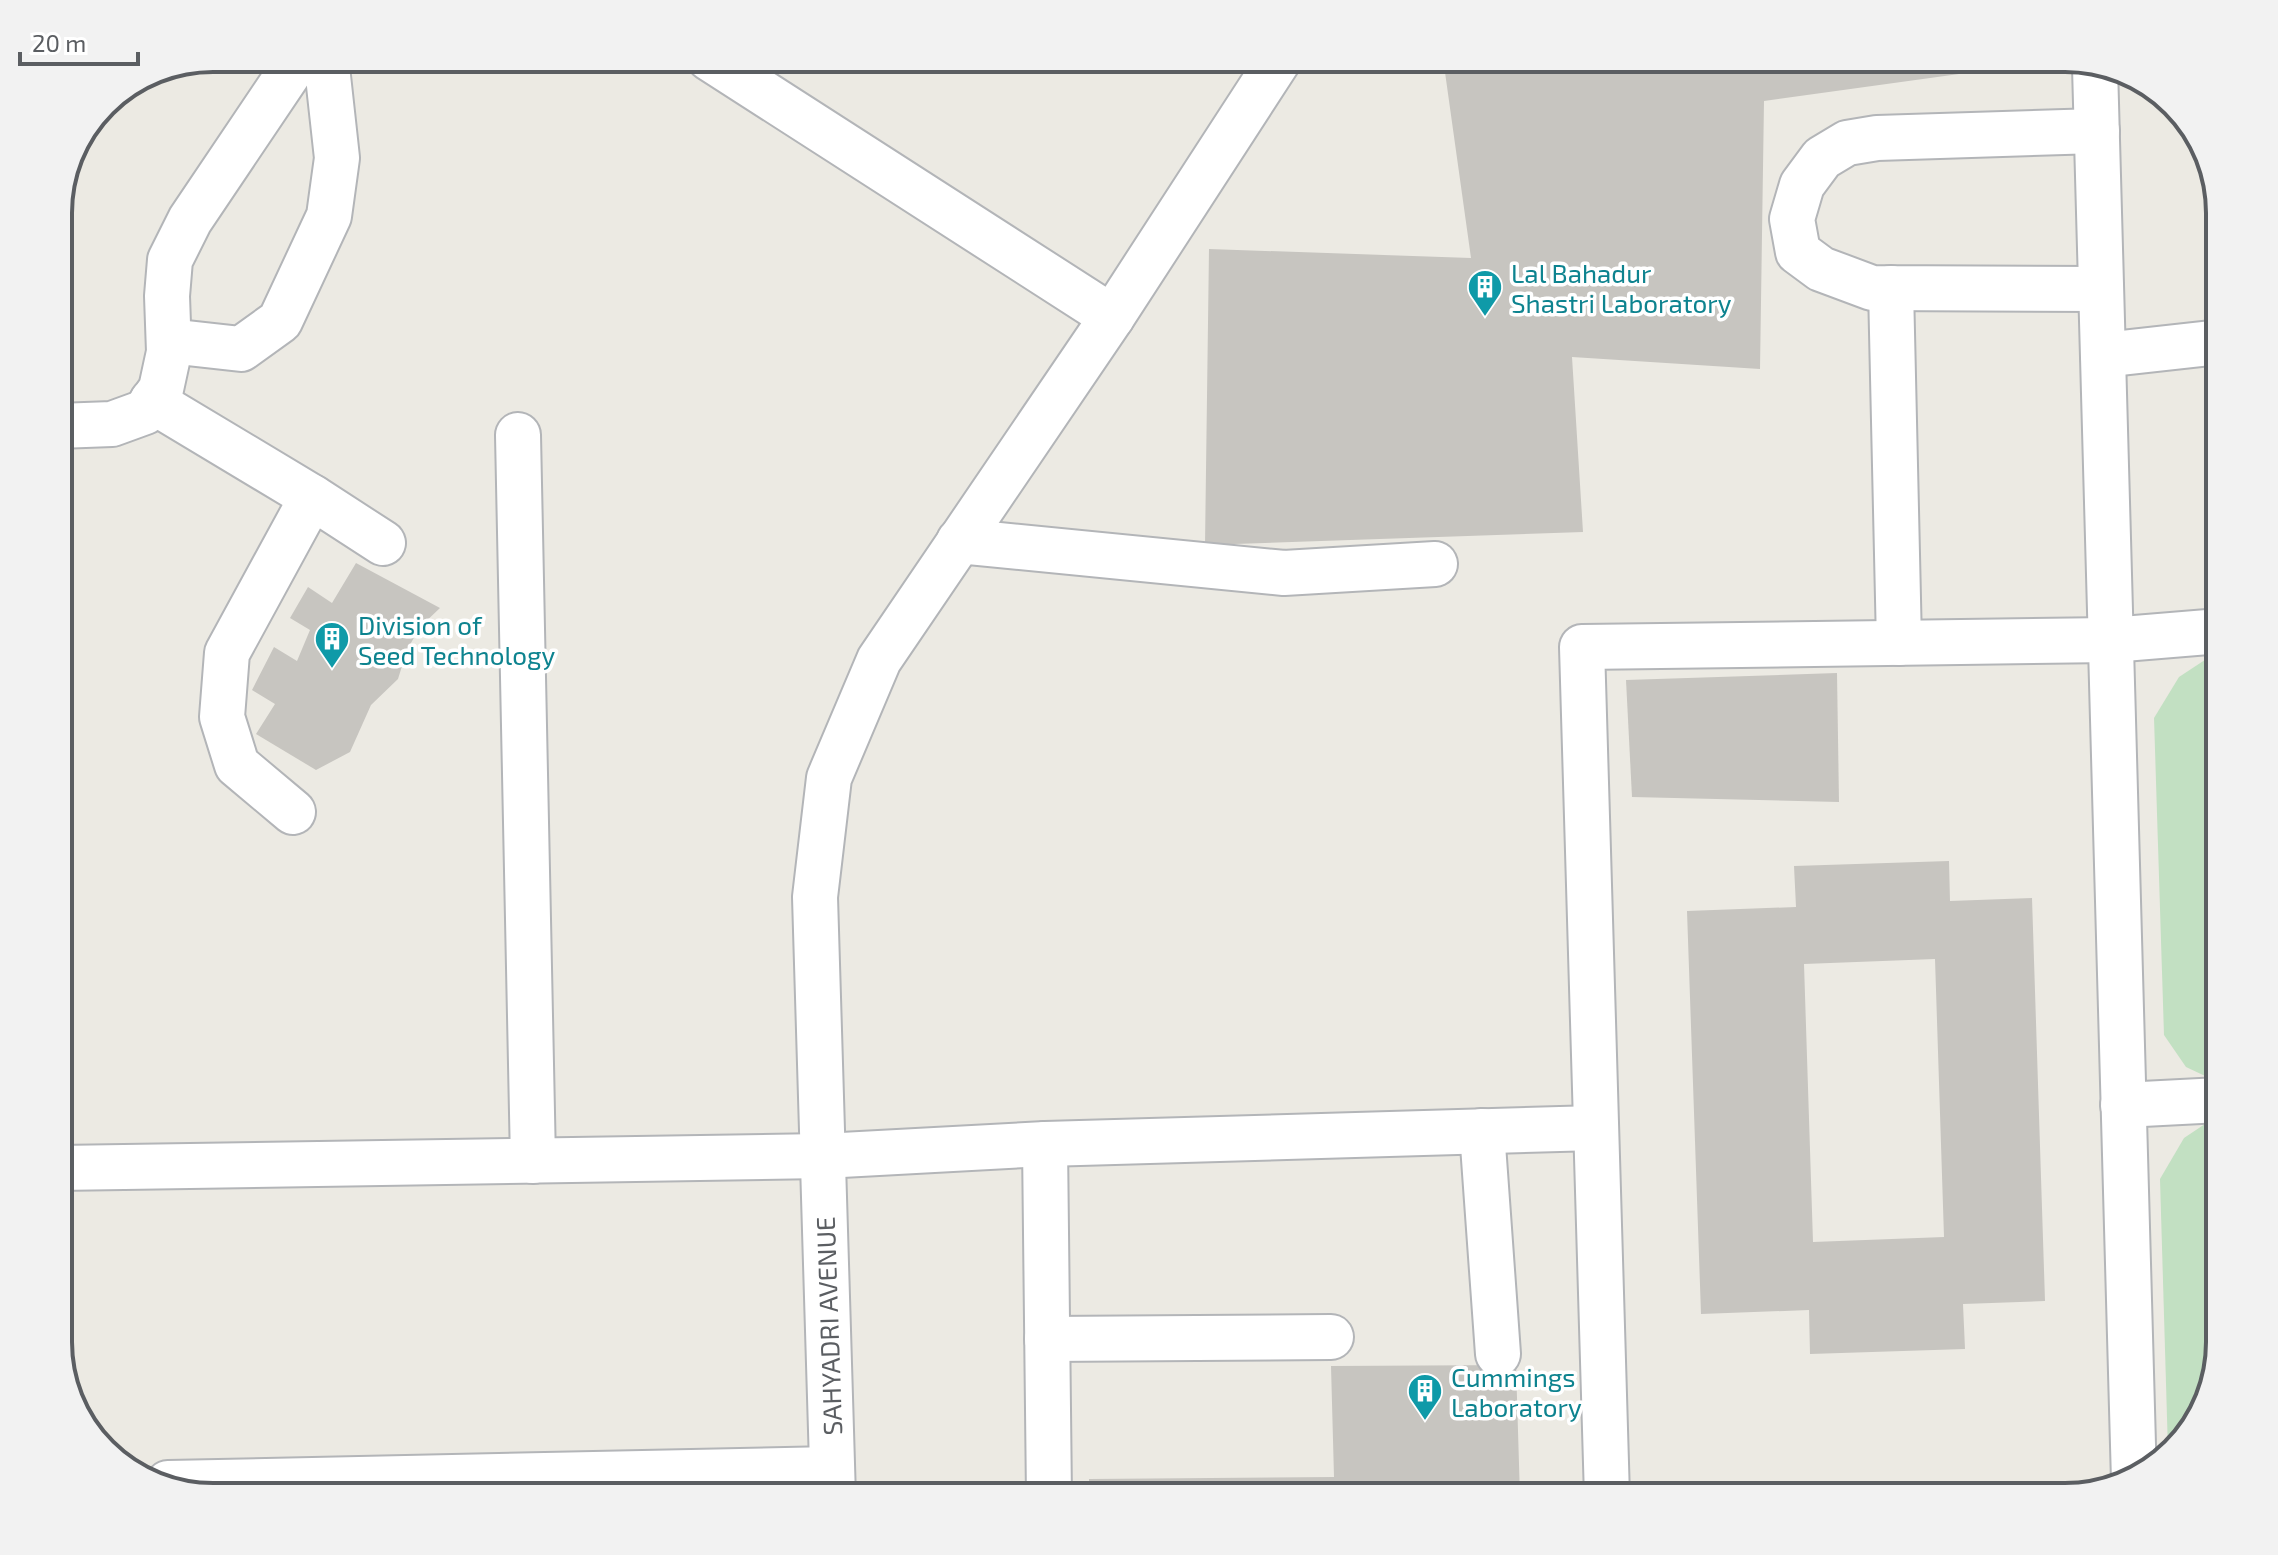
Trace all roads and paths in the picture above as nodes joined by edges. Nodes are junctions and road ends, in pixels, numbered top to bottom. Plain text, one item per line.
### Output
1 (290, 72) edge
2 (328, 72) edge
3 (731, 72) edge
4 (1271, 72) edge
5 (2095, 76) edge
6 (2097, 131) junction
7 (1891, 288) junction
8 (2101, 289) junction
9 (1112, 317) junction
10 (169, 341) junction
11 (2206, 344) edge
12 (2103, 355) junction
13 (152, 401) junction
14 (72, 425) edge
15 (518, 435) dead end
16 (312, 497) junction
17 (959, 541) junction
18 (383, 543) dead end
19 (1435, 564) dead end
20 (2206, 632) edge
21 (2111, 640) junction
22 (1899, 643) junction
23 (293, 812) dead end
24 (2206, 1101) edge
25 (2123, 1105) junction
26 (1596, 1128) junction
27 (1482, 1131) junction
28 (1045, 1144) junction
29 (823, 1156) junction
30 (533, 1161) junction
31 (72, 1168) edge
32 (1331, 1337) dead end
33 (1047, 1339) junction
34 (1498, 1354) dead end
35 (2134, 1464) edge
36 (213, 1483) edge
37 (833, 1483) edge
38 (1049, 1483) edge
39 (1607, 1483) edge

1 - 10 lane
2 - 10 lane
3 - 9 lane
4 - 9 lane, SAHYADRI AVENUE
5 - 6 lane
6 - 7 lane
6 - 8 lane
7 - 8 lane
7 - 22 lane
8 - 12 lane
9 - 17 lane, SAHYADRI AVENUE
10 - 13 lane
11 - 12 lane
12 - 21 lane
13 - 14 lane
13 - 16 lane
15 - 30 lane
16 - 18 lane
16 - 23 lane
17 - 19 lane
17 - 29 lane, SAHYADRI AVENUE
20 - 21 lane
21 - 22 lane
21 - 25 lane
22 - 26 lane
24 - 25 lane
25 - 35 lane
26 - 27 lane
26 - 39 lane
27 - 28 lane
27 - 34 lane
28 - 29 lane
28 - 33 lane
29 - 30 lane
29 - 37 lane, SAHYADRI AVENUE
30 - 31 lane
32 - 33 lane
33 - 38 lane
36 - 37 lane

